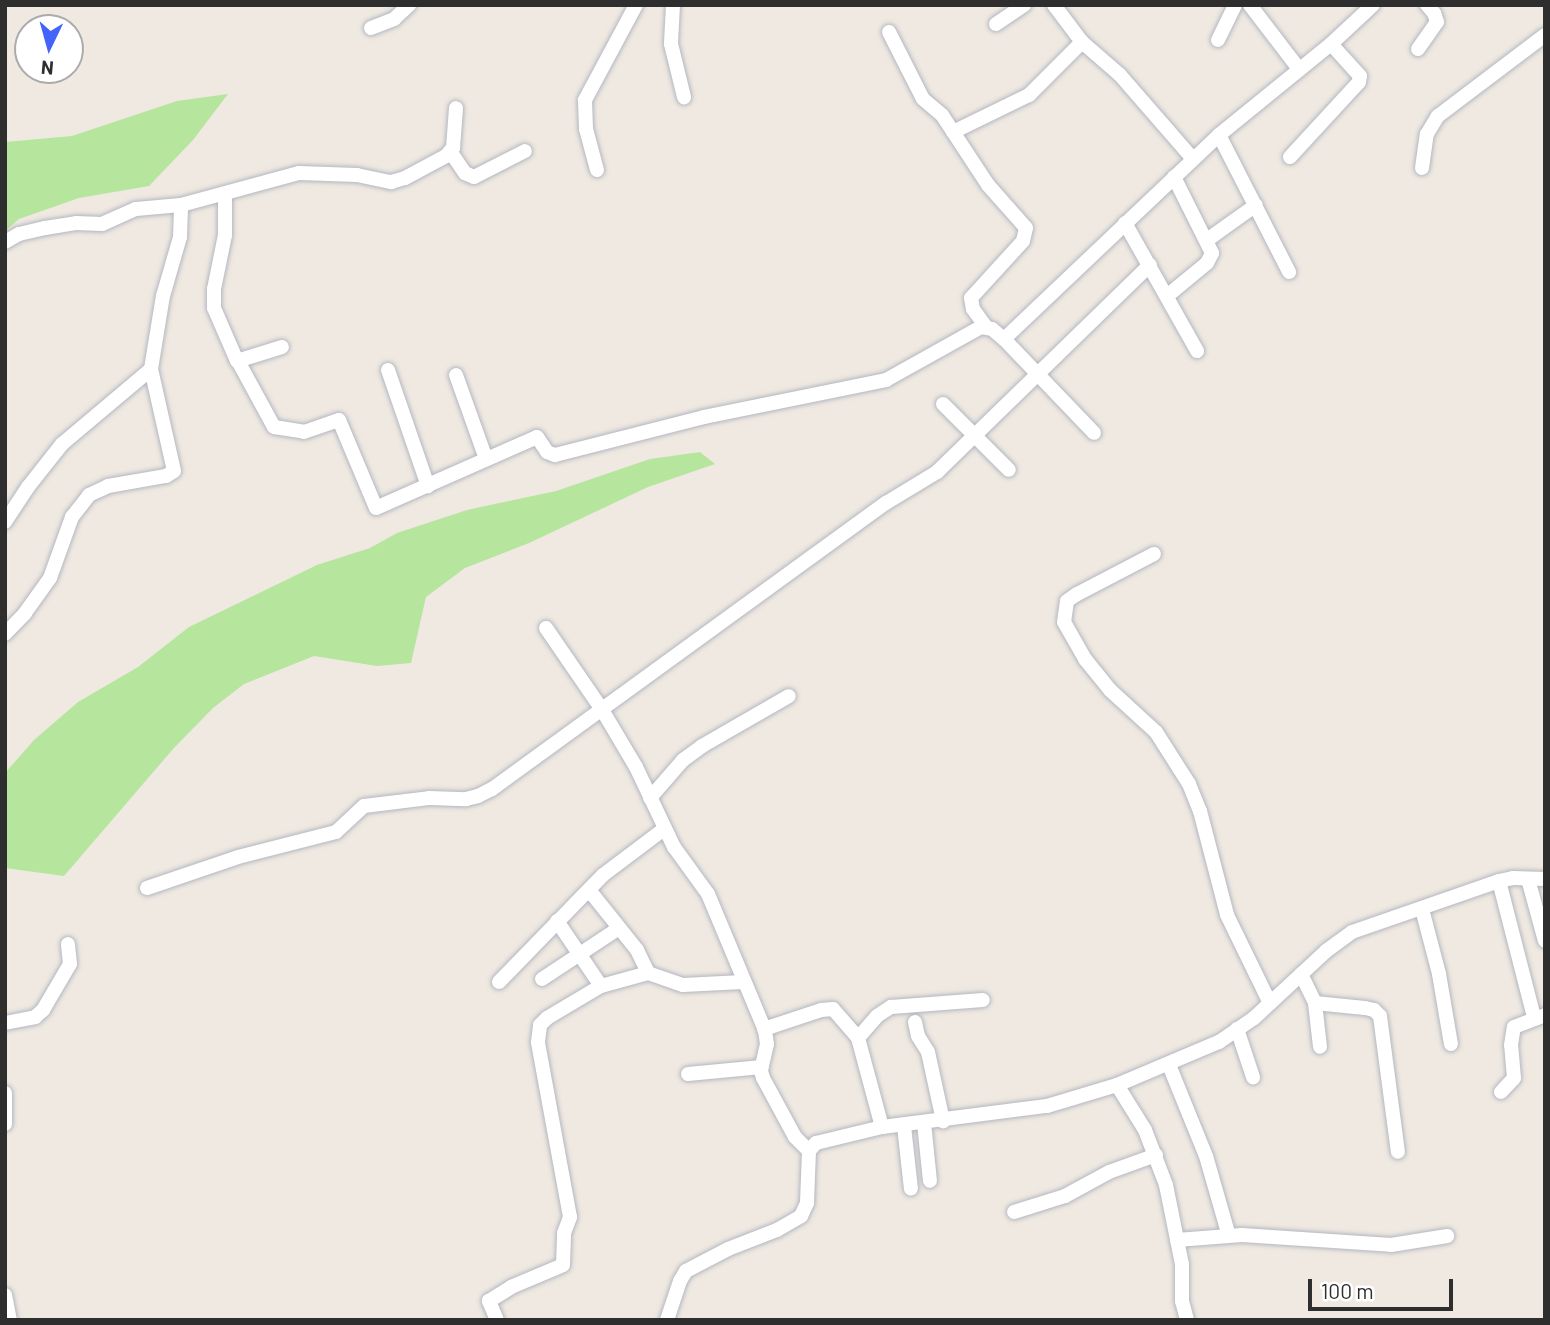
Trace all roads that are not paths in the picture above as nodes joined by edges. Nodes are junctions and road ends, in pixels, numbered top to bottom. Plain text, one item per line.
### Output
1 (408, 5) edge
2 (636, 5) edge
3 (673, 5) edge
4 (1024, 5) edge
5 (1054, 5) edge
6 (1235, 5) edge
7 (1250, 5) edge
8 (1373, 5) edge
9 (1427, 5) edge
10 (996, 24) dead end
11 (371, 28) dead end
12 (889, 32) dead end
13 (1545, 35) edge
14 (1217, 40) dead end
15 (1083, 42) junction
16 (1331, 44) junction
17 (1418, 49) dead end
18 (1299, 69) junction
19 (684, 97) dead end
20 (456, 108) dead end
21 (953, 132) junction
22 (1219, 135) junction
23 (450, 151) junction
24 (525, 151) dead end
25 (1290, 158) dead end
26 (1193, 159) junction
27 (1422, 168) dead end
28 (597, 170) dead end
29 (1174, 177) junction
30 (225, 195) junction
31 (181, 205) junction
32 (1256, 205) junction
33 (1125, 223) junction
34 (1206, 240) junction
35 (5, 242) edge
36 (1150, 265) junction
37 (1290, 272) dead end
38 (1167, 296) junction
39 (986, 327) junction
40 (1004, 339) junction
41 (282, 347) dead end
42 (1196, 351) dead end
43 (239, 361) junction
44 (151, 369) junction
45 (388, 370) dead end
46 (1037, 375) junction
47 (456, 376) dead end
48 (943, 404) dead end
49 (1094, 433) dead end
50 (974, 436) junction
51 (486, 460) junction
52 (1009, 470) dead end
53 (428, 486) junction
54 (5, 522) edge
55 (1154, 554) dead end
56 (546, 628) dead end
57 (5, 634) edge
58 (789, 696) dead end
59 (601, 708) junction
60 (650, 798) junction
61 (664, 829) junction
62 (1528, 879) junction
63 (1545, 879) edge
64 (1499, 881) junction
65 (147, 888) dead end
66 (589, 890) junction
67 (1422, 909) junction
68 (557, 921) junction
69 (619, 928) junction
70 (1545, 942) edge
71 (68, 944) dead end
72 (579, 953) junction
73 (649, 973) junction
74 (1301, 975) junction
75 (542, 979) dead end
76 (499, 982) dead end
77 (743, 982) junction
78 (601, 986) junction
79 (983, 1000) dead end
80 (1270, 1003) junction
81 (1315, 1003) junction
82 (1539, 1016) edge
83 (915, 1022) dead end
84 (5, 1023) edge
85 (764, 1029) junction
86 (1237, 1029) junction
87 (858, 1038) junction
88 (1451, 1044) dead end
89 (1320, 1047) dead end
90 (1170, 1065) junction
91 (762, 1067) junction
92 (688, 1074) dead end
93 (1253, 1077) dead end
94 (1117, 1085) junction
95 (1502, 1092) dead end
96 (5, 1093) edge
97 (943, 1121) junction
98 (924, 1123) junction
99 (5, 1124) edge
100 (904, 1126) junction
101 (881, 1127) junction
102 (809, 1151) junction
103 (1398, 1152) dead end
104 (1156, 1156) junction
105 (930, 1181) dead end
106 (911, 1189) dead end
107 (1014, 1212) dead end
108 (1228, 1236) junction
109 (1447, 1236) dead end
110 (1177, 1240) junction
111 (5, 1295) edge
112 (10, 1320) edge
113 (497, 1320) edge
114 (667, 1320) edge
115 (1187, 1320) edge

1 - 11 street
2 - 28 street
3 - 19 street
4 - 10 street
5 - 15 street
6 - 14 street
7 - 18 street
8 - 16 street
9 - 17 street
12 - 21 street
13 - 27 street
15 - 21 street
15 - 26 street
16 - 18 street
16 - 25 street
18 - 22 street
20 - 23 street
21 - 39 street
22 - 26 street
22 - 32 street
23 - 24 street
23 - 30 street
26 - 29 street
29 - 33 street
29 - 34 street
30 - 31 street
30 - 43 street
31 - 35 street
31 - 44 street
32 - 34 street
32 - 37 street
33 - 36 street
33 - 40 street
34 - 38 street
36 - 38 street
36 - 46 street
38 - 42 street
39 - 40 street
39 - 51 street
40 - 46 street
41 - 43 street
43 - 53 street
44 - 54 street
44 - 57 street
45 - 53 street
46 - 49 street
46 - 50 street
47 - 51 street
48 - 50 street
50 - 52 street
50 - 59 street
51 - 53 street
55 - 80 street
56 - 59 street
58 - 60 street
59 - 60 street
59 - 65 street
60 - 61 street
61 - 66 street
61 - 77 street
62 - 63 street
62 - 64 street
62 - 70 street
64 - 67 street
64 - 82 street
66 - 68 street
66 - 69 street
67 - 74 street
67 - 88 street
68 - 72 street
68 - 76 street
69 - 72 street
69 - 73 street
71 - 84 street
72 - 75 street
72 - 78 street
73 - 77 street
73 - 78 street
74 - 80 street
74 - 81 street
77 - 85 street
78 - 113 street
79 - 87 street
80 - 86 street
81 - 89 street
81 - 103 street
82 - 95 street
83 - 97 street
85 - 87 street
85 - 91 street
86 - 90 street
86 - 93 street
87 - 101 street
90 - 94 street
90 - 108 street
91 - 92 street
91 - 102 street
94 - 97 street
94 - 104 street
96 - 99 street
97 - 98 street
98 - 100 street
98 - 105 street
100 - 101 street
100 - 106 street
101 - 102 street
102 - 114 street
104 - 107 street
104 - 110 street
108 - 109 street
108 - 110 street
110 - 115 street
111 - 112 street

